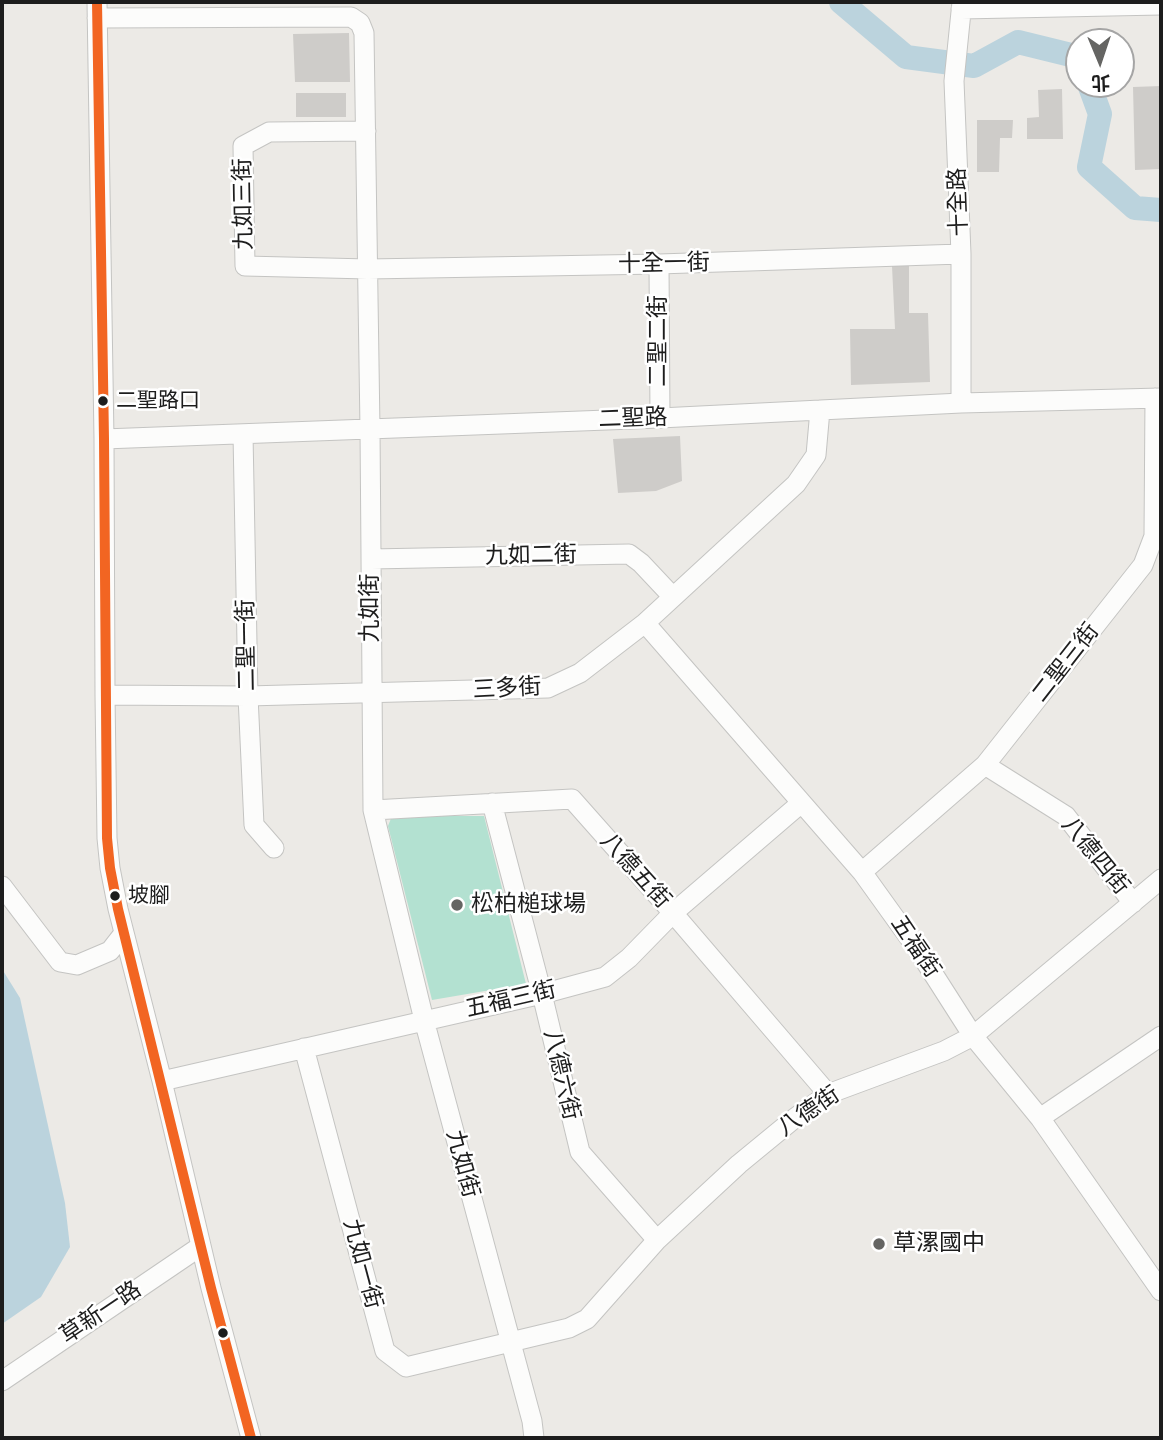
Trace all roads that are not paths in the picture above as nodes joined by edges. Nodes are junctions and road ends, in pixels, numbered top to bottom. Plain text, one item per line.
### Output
1 (962, 5) edge
2 (1161, 5) edge
3 (97, 10) edge
4 (366, 131) junction
5 (961, 254) junction
6 (659, 264) junction
7 (368, 269) junction
8 (1158, 398) edge
9 (961, 403) junction
10 (820, 410) junction
11 (660, 418) junction
12 (370, 429) junction
13 (243, 434) junction
14 (104, 439) junction
15 (371, 559) junction
16 (673, 597) junction
17 (645, 623) junction
18 (372, 693) junction
19 (105, 695) junction
20 (248, 696) junction
21 (985, 765) junction
22 (492, 803) junction
23 (800, 804) junction
24 (373, 810) junction
25 (274, 848) dead end
26 (862, 872) junction
27 (1161, 879) edge
28 (2, 886) edge
29 (1133, 903) junction
30 (673, 913) junction
31 (124, 933) junction
32 (542, 994) junction
33 (424, 1020) junction
34 (973, 1036) junction
35 (1161, 1036) edge
36 (304, 1048) junction
37 (162, 1081) junction
38 (828, 1094) junction
39 (1040, 1118) junction
40 (657, 1240) junction
41 (201, 1246) junction
42 (1161, 1291) edge
43 (510, 1343) junction
44 (2, 1381) edge
45 (251, 1438) edge
46 (534, 1438) edge

1 - 2 street
1 - 5 street, 十全路
3 - 4 street, 九如街
3 - 14 street
4 - 7 street, 九如街
4 - 7 street, 九如三街
5 - 6 street, 十全一街
5 - 9 street, 十全路
6 - 7 street, 十全一街
6 - 11 street, 二聖二街
7 - 12 street, 九如街
8 - 9 street, 二聖路
8 - 21 street, 二聖三街
9 - 10 street, 二聖路
10 - 11 street, 二聖路
10 - 16 street, 三多街
11 - 12 street, 二聖路
12 - 13 street, 二聖路
12 - 15 street, 九如街
13 - 14 street, 二聖路
13 - 20 street, 二聖一街
14 - 19 street
15 - 16 street, 九如二街
15 - 18 street, 九如街
16 - 17 street, 三多街
17 - 18 street, 三多街
17 - 23 street, 五福街
18 - 20 street, 三多街
18 - 24 street, 九如街
19 - 20 street, 三多街
19 - 31 street
20 - 25 street, 二聖一街
21 - 26 street, 二聖三街
21 - 29 street, 八德四街
22 - 24 street, 八德五街
22 - 30 street, 八德五街
22 - 32 street, 八德六街
23 - 26 street, 五福街
23 - 30 street, 五福三街
24 - 33 street, 九如街
26 - 34 street, 五福街
27 - 29 street, 八德街
28 - 31 street
29 - 34 street, 八德街
30 - 32 street, 五福三街
30 - 38 street, 八德五街
31 - 37 street
32 - 33 street, 五福三街
32 - 40 street, 八德六街
33 - 36 street, 五福三街
33 - 43 street, 九如街
34 - 38 street, 八德街
34 - 39 street, 五福街
35 - 39 street
36 - 37 street, 五福三街
36 - 43 street, 九如一街
37 - 41 street
38 - 40 street, 八德街
39 - 42 street, 五福街
40 - 43 street, 八德街
41 - 44 street, 草新一路
41 - 45 street
43 - 46 street, 九如街

